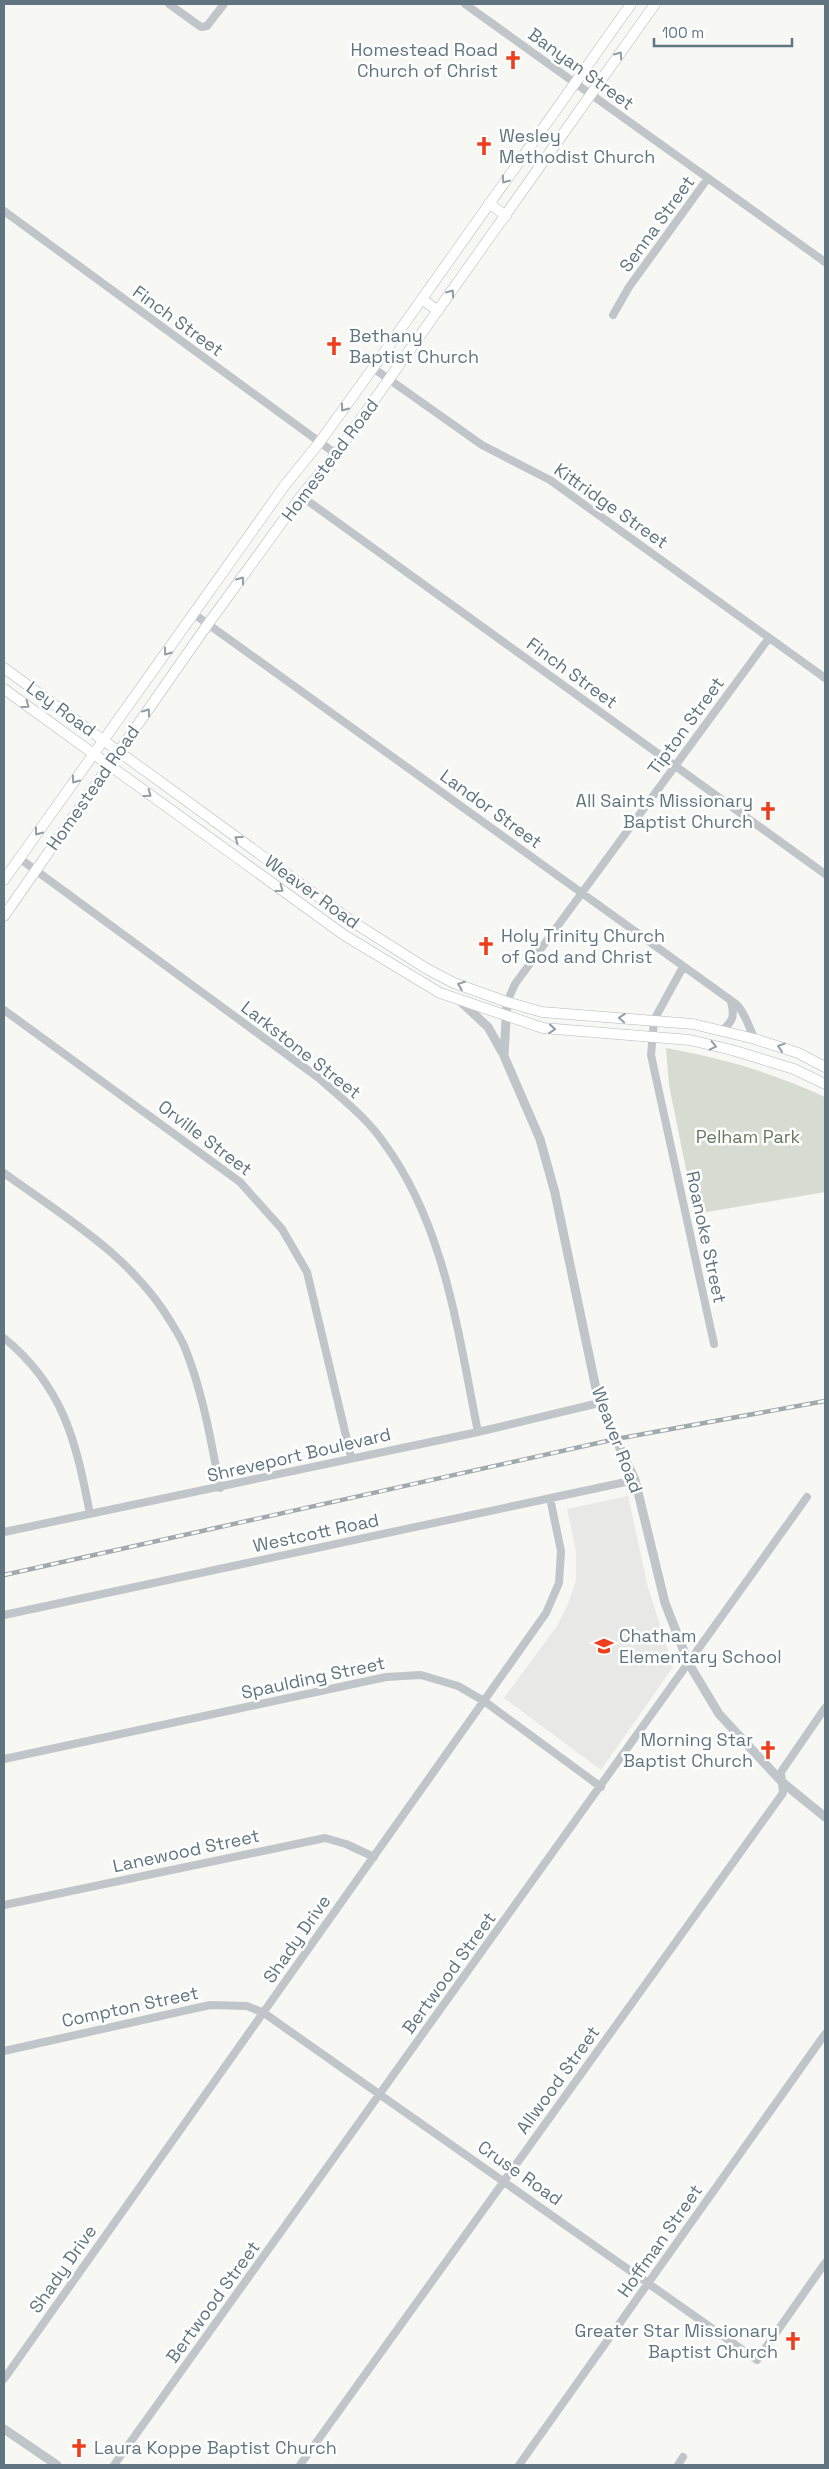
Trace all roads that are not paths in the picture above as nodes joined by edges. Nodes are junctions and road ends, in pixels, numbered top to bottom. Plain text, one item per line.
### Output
1 (169, 4) edge
2 (224, 4) edge
3 (465, 4) edge
4 (631, 4) edge
5 (655, 4) edge
6 (573, 82) junction
7 (591, 95) junction
8 (708, 178) junction
9 (489, 203) junction
10 (4, 211) edge
11 (506, 216) junction
12 (825, 262) edge
13 (422, 299) junction
14 (438, 311) junction
15 (613, 315) dead end
16 (373, 368) junction
17 (389, 380) junction
18 (319, 443) junction
19 (336, 454) junction
20 (301, 496) junction
21 (194, 614) junction
22 (208, 624) junction
23 (769, 638) junction
24 (4, 668) edge
25 (825, 678) edge
26 (4, 689) edge
27 (104, 740) junction
28 (118, 752) junction
29 (93, 755) junction
30 (108, 766) junction
31 (676, 766) junction
32 (19, 858) junction
33 (34, 870) junction
34 (825, 874) edge
35 (4, 880) edge
36 (582, 894) junction
37 (322, 900) junction
38 (311, 912) junction
39 (4, 916) edge
40 (683, 967) junction
41 (459, 1000) junction
42 (507, 1002) junction
43 (731, 1002) junction
44 (4, 1010) edge
45 (505, 1016) junction
46 (654, 1020) junction
47 (721, 1031) junction
48 (652, 1037) junction
49 (755, 1039) junction
50 (504, 1056) junction
51 (825, 1067) edge
52 (825, 1084) edge
53 (4, 1174) edge
54 (4, 1338) edge
55 (714, 1344) dead end
56 (599, 1403) junction
57 (478, 1432) junction
58 (351, 1457) junction
59 (635, 1480) junction
60 (220, 1488) junction
61 (807, 1497) dead end
62 (550, 1498) junction
63 (90, 1514) junction
64 (4, 1532) edge
65 (4, 1615) edge
66 (689, 1664) junction
67 (484, 1701) junction
68 (825, 1708) edge
69 (4, 1759) edge
70 (782, 1782) junction
71 (601, 1787) junction
72 (825, 1818) edge
73 (374, 1857) junction
74 (4, 1905) edge
75 (264, 2013) junction
76 (825, 2034) edge
77 (4, 2051) edge
78 (381, 2093) junction
79 (504, 2180) junction
80 (825, 2263) edge
81 (649, 2283) junction
82 (4, 2379) edge
83 (4, 2428) edge
84 (683, 2457) dead end
85 (56, 2465) edge
86 (114, 2465) edge
87 (300, 2465) edge
88 (519, 2465) edge
89 (678, 2465) edge

1 - 2 street
3 - 6 street, Banyan Street
4 - 6 main road, Homestead Road
7 -> 5 main road, Homestead Road
6 - 7 street, Banyan Street
6 -> 9 main road, Homestead Road
7 - 8 street, Banyan Street
7 - 11 main road, Homestead Road
8 - 12 street, Banyan Street
8 - 15 street, Senna Street
9 - 11 main road
9 - 13 main road, Homestead Road
10 - 18 street, Finch Street
14 -> 11 main road, Homestead Road
13 - 14 main road
13 - 16 main road, Homestead Road
14 - 17 main road, Homestead Road
16 - 17 street, Kittridge Street
16 -> 18 main road, Homestead Road
17 - 19 main road, Homestead Road
17 - 23 street, Kittridge Street
18 - 19 street, Finch Street
18 - 21 main road, Homestead Road
19 - 20 main road, Homestead Road
22 -> 20 main road, Homestead Road
20 - 31 street, Finch Street
21 - 22 street, Landor Street
21 -> 27 main road, Homestead Road
28 -> 22 main road, Homestead Road
22 - 36 street, Landor Street
23 - 25 street, Kittridge Street
23 - 31 street, Tipton Street
24 - 27 main road, Ley Road
26 -> 29 main road, Ley Road
27 - 28 main road, Ley Road
27 - 29 main road, Homestead Road
28 - 30 main road, Homestead Road
37 -> 28 main road, Weaver Road
29 - 30 main road, Ley Road
29 -> 32 main road, Homestead Road
30 - 33 main road, Homestead Road
30 -> 38 main road, Weaver Road
31 - 34 street, Finch Street
31 - 36 street, Tipton Street
32 - 33 street, Larkstone Street
32 - 35 main road, Homestead Road
33 - 39 main road, Homestead Road
33 - 57 street, Larkstone Street
36 - 40 street, Landor Street
36 - 42 street, Tipton Street
37 - 38 main road
42 -> 37 main road, Weaver Road
38 - 41 main road, Weaver Road
40 - 43 street, Landor Street
40 - 46 street, Roanoke Street
41 - 45 main road, Weaver Road
41 - 50 street
42 - 45 street, Weaver Road
46 -> 42 main road
43 - 47 street
43 - 49 street, Landor Street
44 - 58 street, Orville Street
45 -> 48 main road
45 - 50 street, Weaver Road
46 - 47 main road
46 - 48 street, Roanoke Street
47 - 49 main road
48 -> 52 main road
48 - 55 street, Roanoke Street
51 -> 49 main road
50 - 56 street, Weaver Road
53 - 60 street
54 - 63 street
56 - 57 street, Shreveport Boulevard
56 - 59 street, Weaver Road
57 - 58 street, Shreveport Boulevard
58 - 60 street, Shreveport Boulevard
59 - 62 street, Westcott Road
59 - 66 street, Weaver Road
60 - 63 street, Shreveport Boulevard
61 - 66 street, Bertwood Street
62 - 65 street, Westcott Road
62 - 67 street, Shady Drive
63 - 64 street, Shreveport Boulevard
66 - 70 street, Weaver Road
66 - 71 street, Bertwood Street
67 - 69 street, Spaulding Street
67 - 71 street, Spaulding Street
67 - 73 street, Shady Drive
68 - 70 street, Allwood Street
70 - 72 street, Weaver Road
70 - 79 street, Allwood Street
71 - 78 street, Bertwood Street
73 - 74 street, Lanewood Street
73 - 75 street, Shady Drive
75 - 77 street, Compton Street
75 - 78 street, Cruse Road
75 - 82 street, Shady Drive
76 - 81 street, Hoffman Street
78 - 79 street, Cruse Road
78 - 86 street, Bertwood Street
79 - 81 street, Cruse Road
79 - 87 street, Allwood Street
80 - 81 street, Cruse Road
81 - 88 street, Hoffman Street
83 - 85 street
84 - 89 street

